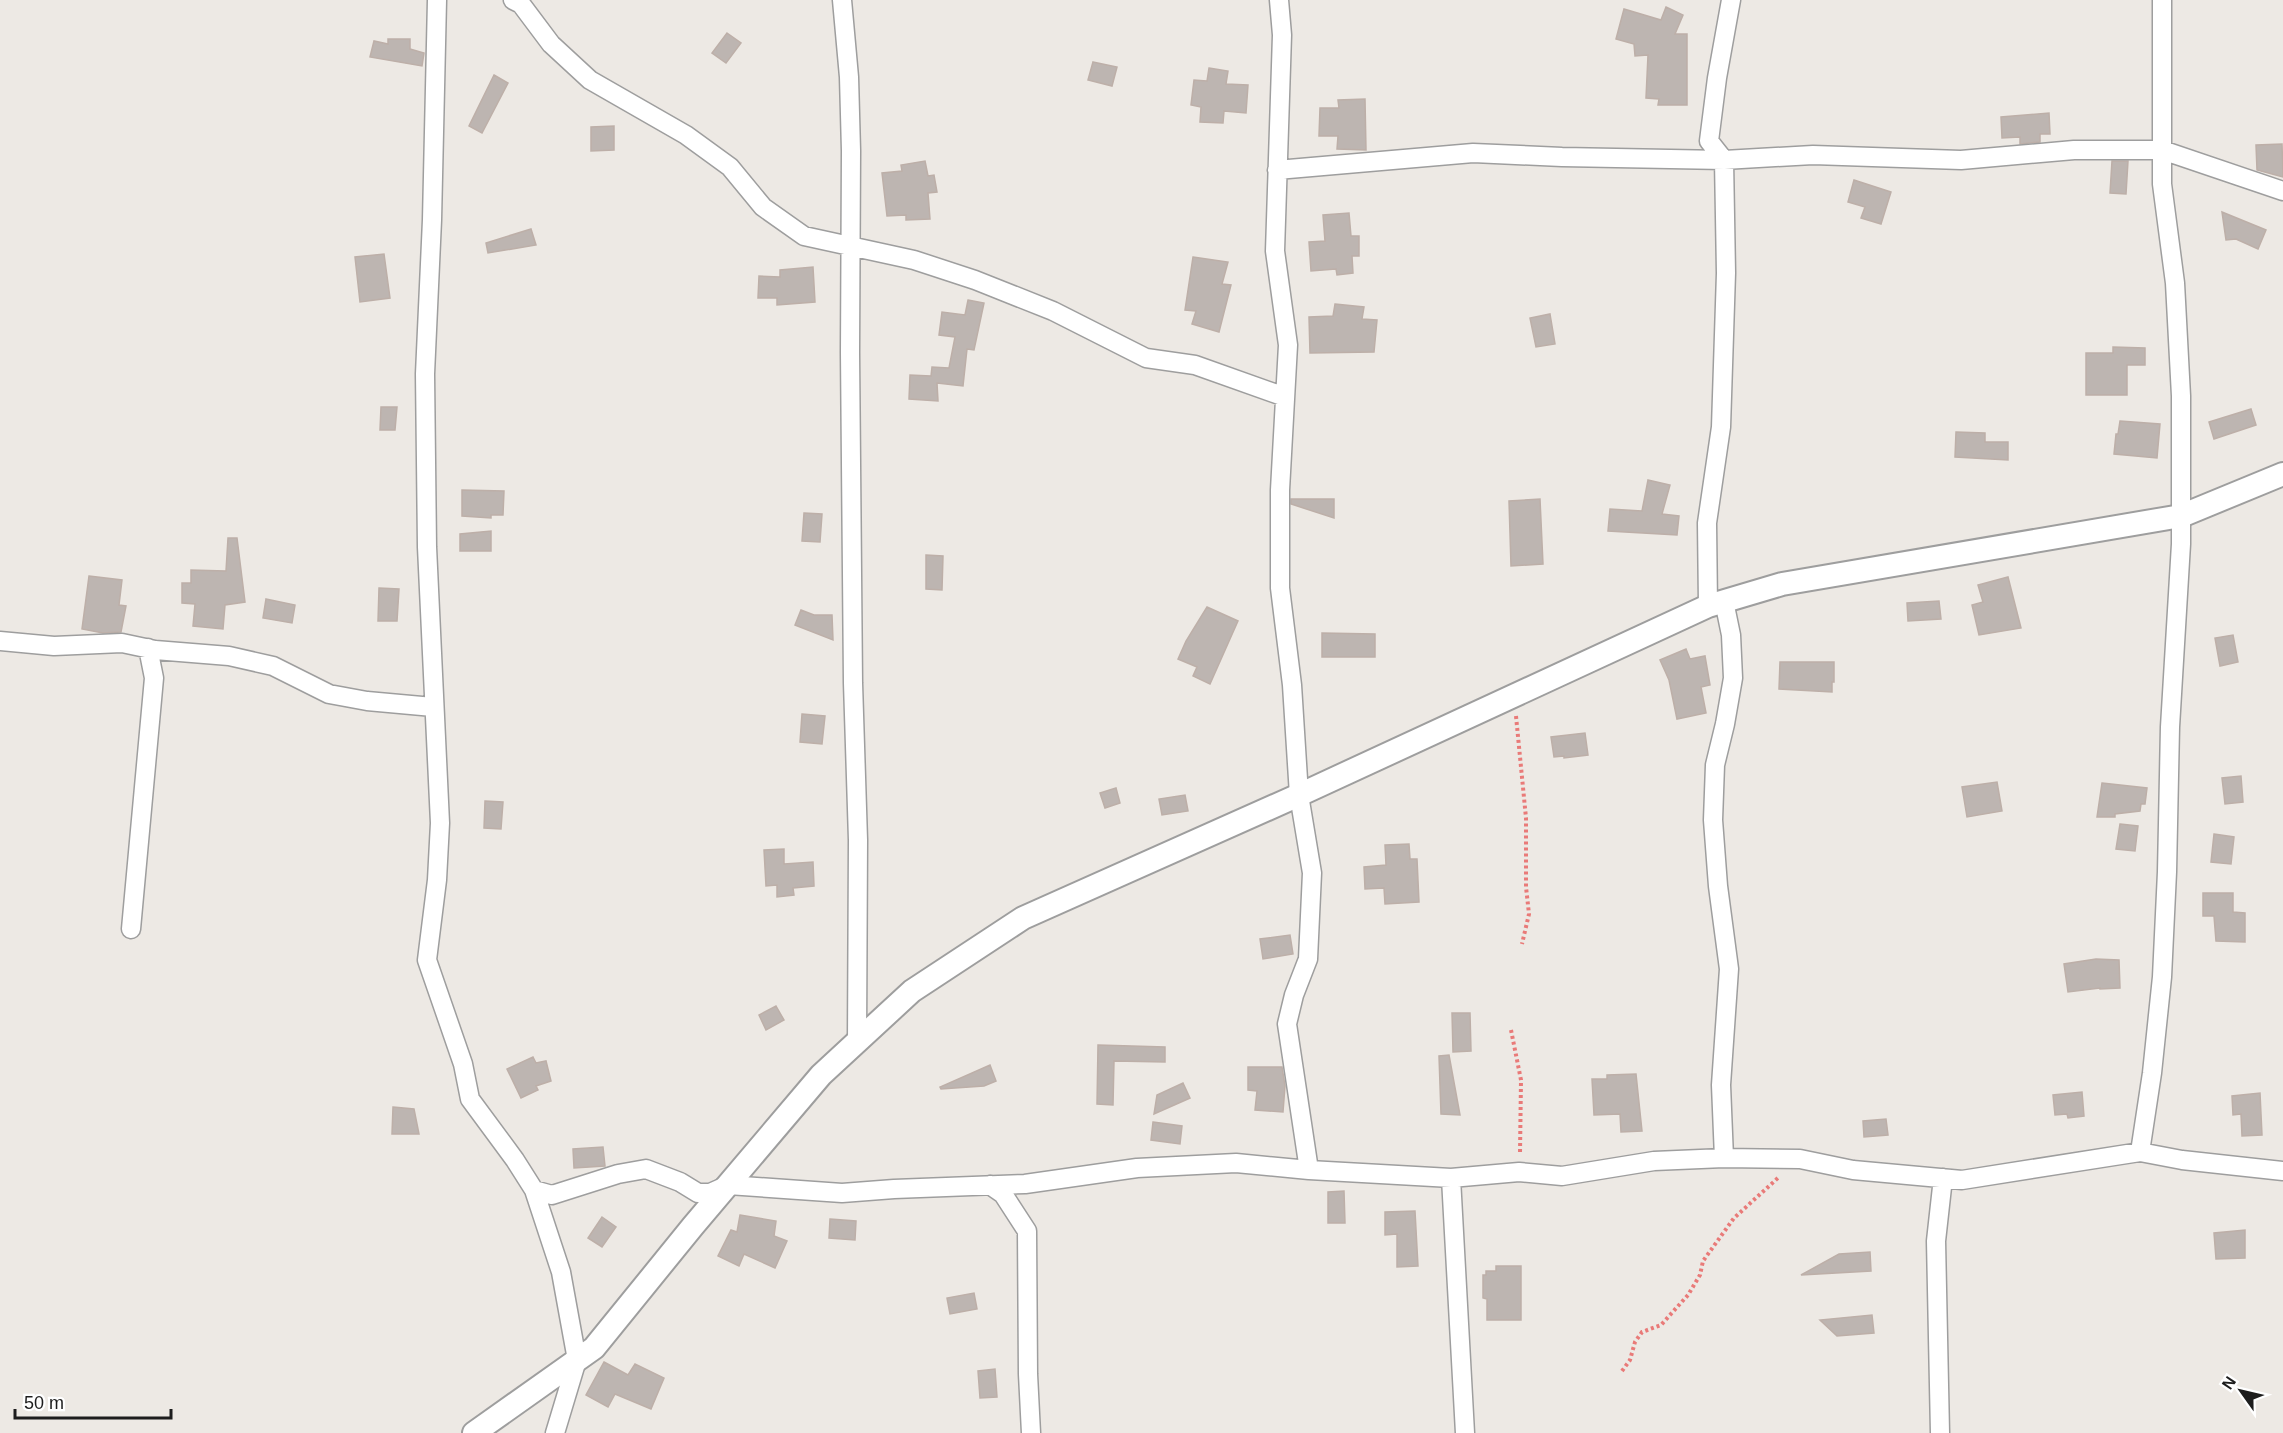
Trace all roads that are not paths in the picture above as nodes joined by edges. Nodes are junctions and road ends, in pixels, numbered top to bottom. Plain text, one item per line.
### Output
1 (437, 0) edge
2 (842, 0) edge
3 (1279, 0) edge
4 (1731, 0) edge
5 (2162, 0) edge
6 (519, 1) edge
7 (2162, 150) junction
8 (1724, 160) junction
9 (1277, 170) junction
10 (2283, 191) edge
11 (850, 245) junction
12 (1285, 397) junction
13 (2283, 474) edge
14 (2181, 516) junction
15 (1716, 603) junction
16 (0, 641) edge
17 (148, 648) junction
18 (172, 651) junction
19 (154, 678) junction
20 (433, 706) junction
21 (1299, 795) junction
22 (131, 929) dead end
23 (857, 1042) junction
24 (2140, 1152) junction
25 (1724, 1158) junction
26 (1309, 1170) junction
27 (2283, 1171) edge
28 (1943, 1178) junction
29 (1451, 1179) junction
30 (728, 1185) junction
31 (990, 1185) junction
32 (534, 1190) junction
33 (577, 1360) junction
34 (474, 1433) edge
35 (555, 1433) edge
36 (1031, 1433) edge
37 (1466, 1433) edge
38 (1940, 1433) edge

1 - 20 street
2 - 11 street
3 - 9 street
4 - 8 street
5 - 7 street
6 - 11 street
7 - 8 street
7 - 10 street
7 - 14 street
8 - 9 street
8 - 15 street
9 - 12 street
11 - 12 street
11 - 23 street
12 - 21 street
13 - 14 street
14 - 15 street
14 - 24 street
15 - 21 street
15 - 25 street
16 - 17 street
17 - 18 street
17 - 19 street
18 - 19 street
18 - 20 street
19 - 22 street
20 - 32 street
21 - 23 street
21 - 26 street
23 - 30 street
24 - 27 street
24 - 28 street
25 - 28 street
25 - 29 street
26 - 29 street
26 - 31 street
28 - 38 street
29 - 37 street
30 - 31 street
30 - 32 street
30 - 33 street
31 - 36 street
32 - 33 street
33 - 34 street
33 - 35 street

